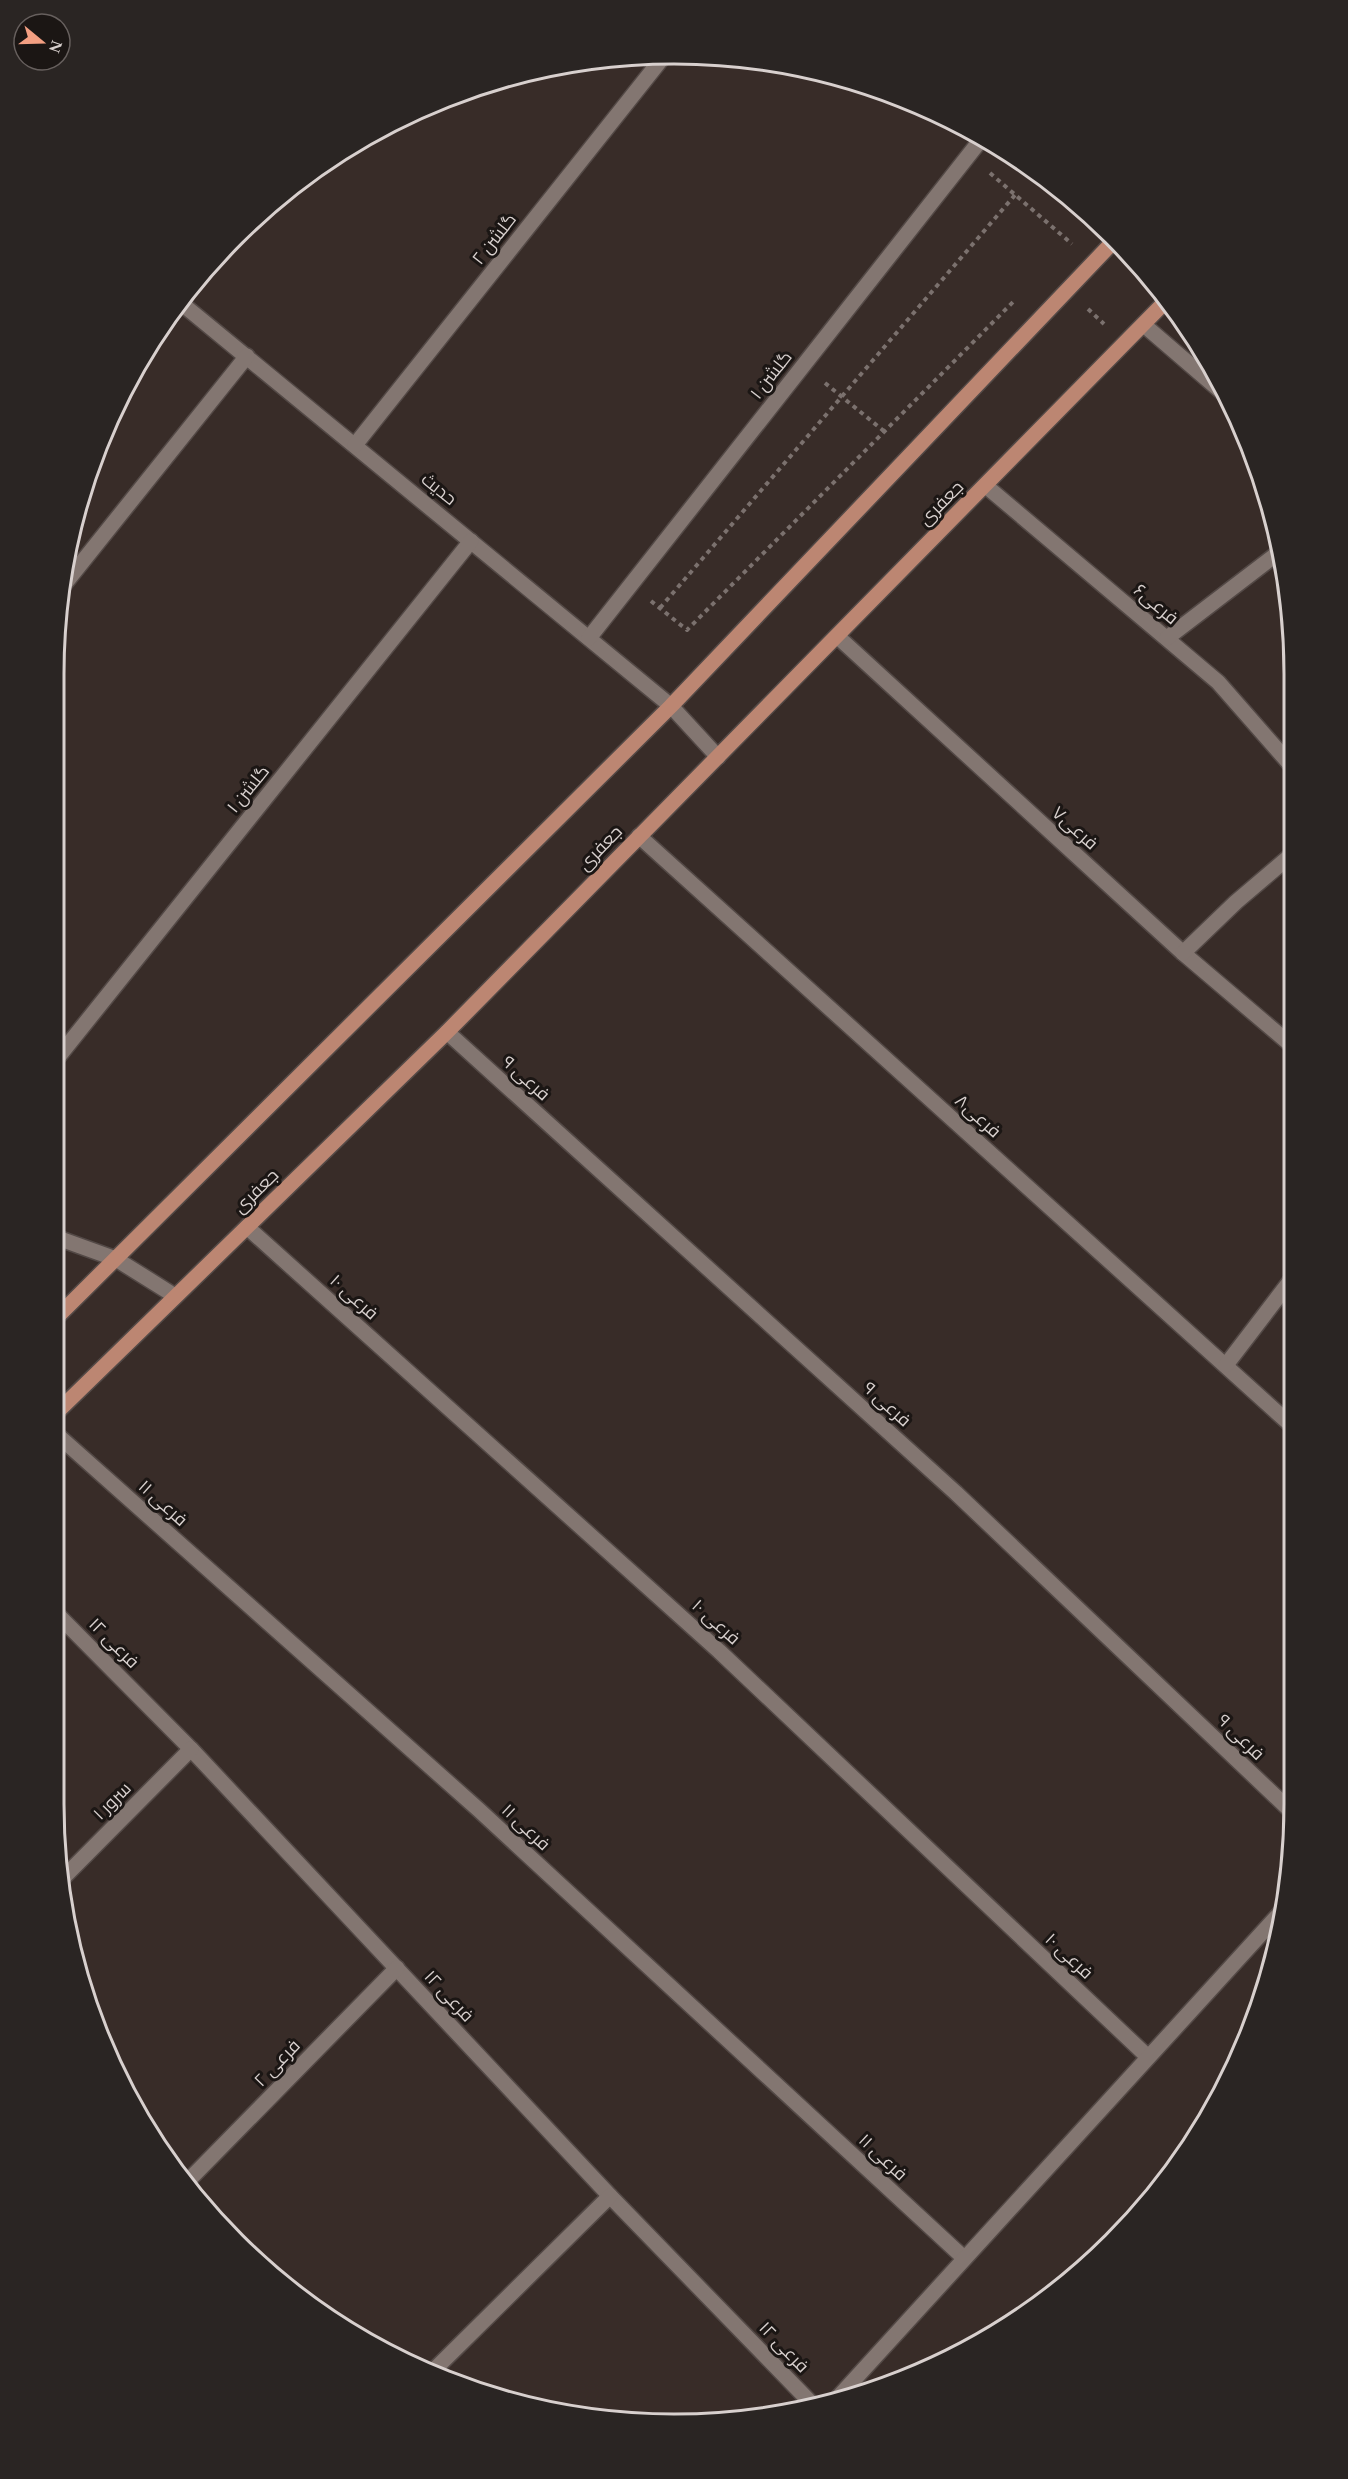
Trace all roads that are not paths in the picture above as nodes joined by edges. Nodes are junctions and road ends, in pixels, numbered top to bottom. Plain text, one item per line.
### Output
1 (657, 65) edge
2 (976, 145) edge
3 (1108, 247) edge
4 (1161, 307) edge
5 (187, 308) edge
6 (1144, 325) junction
7 (247, 356) junction
8 (1208, 380) edge
9 (355, 445) junction
10 (986, 486) junction
11 (471, 541) junction
12 (1272, 557) edge
13 (73, 573) edge
14 (837, 636) junction
15 (589, 638) junction
16 (1167, 638) junction
17 (671, 706) junction
18 (718, 757) junction
19 (1284, 757) edge
20 (639, 836) junction
21 (1284, 861) edge
22 (1183, 953) junction
23 (447, 1032) junction
24 (1284, 1039) edge
25 (64, 1050) edge
26 (247, 1227) junction
27 (64, 1240) edge
28 (116, 1259) junction
29 (1284, 1289) edge
30 (175, 1296) junction
31 (64, 1310) edge
32 (1226, 1365) junction
33 (64, 1405) edge
34 (1284, 1419) edge
35 (64, 1441) edge
36 (64, 1621) edge
37 (191, 1749) junction
38 (1284, 1804) edge
39 (69, 1872) edge
40 (1272, 1921) edge
41 (397, 1968) junction
42 (1148, 2057) junction
43 (191, 2178) edge
44 (610, 2196) junction
45 (964, 2258) junction
46 (438, 2367) edge
47 (845, 2390) edge
48 (808, 2400) edge

1 - 9 street, گلشن ۲
2 - 15 street, گلشن ۱
3 - 17 main road
4 - 6 main road, جعفری
5 - 7 street, حدیث
6 - 8 street
6 - 10 main road, جعفری
7 - 9 street, حدیث
7 - 13 street
9 - 11 street, حدیث
10 - 14 main road, جعفری
10 - 16 street, فرعی۶
11 - 15 street, حدیث
11 - 25 street, گلشن ۱
12 - 16 street
14 - 18 main road, جعفری
14 - 22 street, فرعی۷
15 - 17 street, حدیث
16 - 19 street, فرعی۶
17 - 18 street, حدیث
17 - 28 main road
18 - 20 main road, جعفری
20 - 23 main road, جعفری
20 - 32 street, فرعی۸
21 - 22 street
22 - 24 street, فرعی۷
23 - 26 main road, جعفری
23 - 38 street, فرعی ۹
26 - 30 main road, جعفری
26 - 42 street, فرعی ۱۰
27 - 28 street
28 - 30 street
28 - 31 main road
29 - 32 street
30 - 33 main road, جعفری
32 - 34 street, فرعی۸
35 - 45 street, فرعی ۱۱
36 - 37 street, فرعی ۱۲
37 - 39 street, سرور ۱
37 - 41 street, فرعی ۱۲
40 - 42 street
41 - 43 street, فرعی ۲
41 - 44 street, فرعی ۱۲
42 - 45 street
44 - 46 street
44 - 48 street, فرعی ۱۲
45 - 47 street

